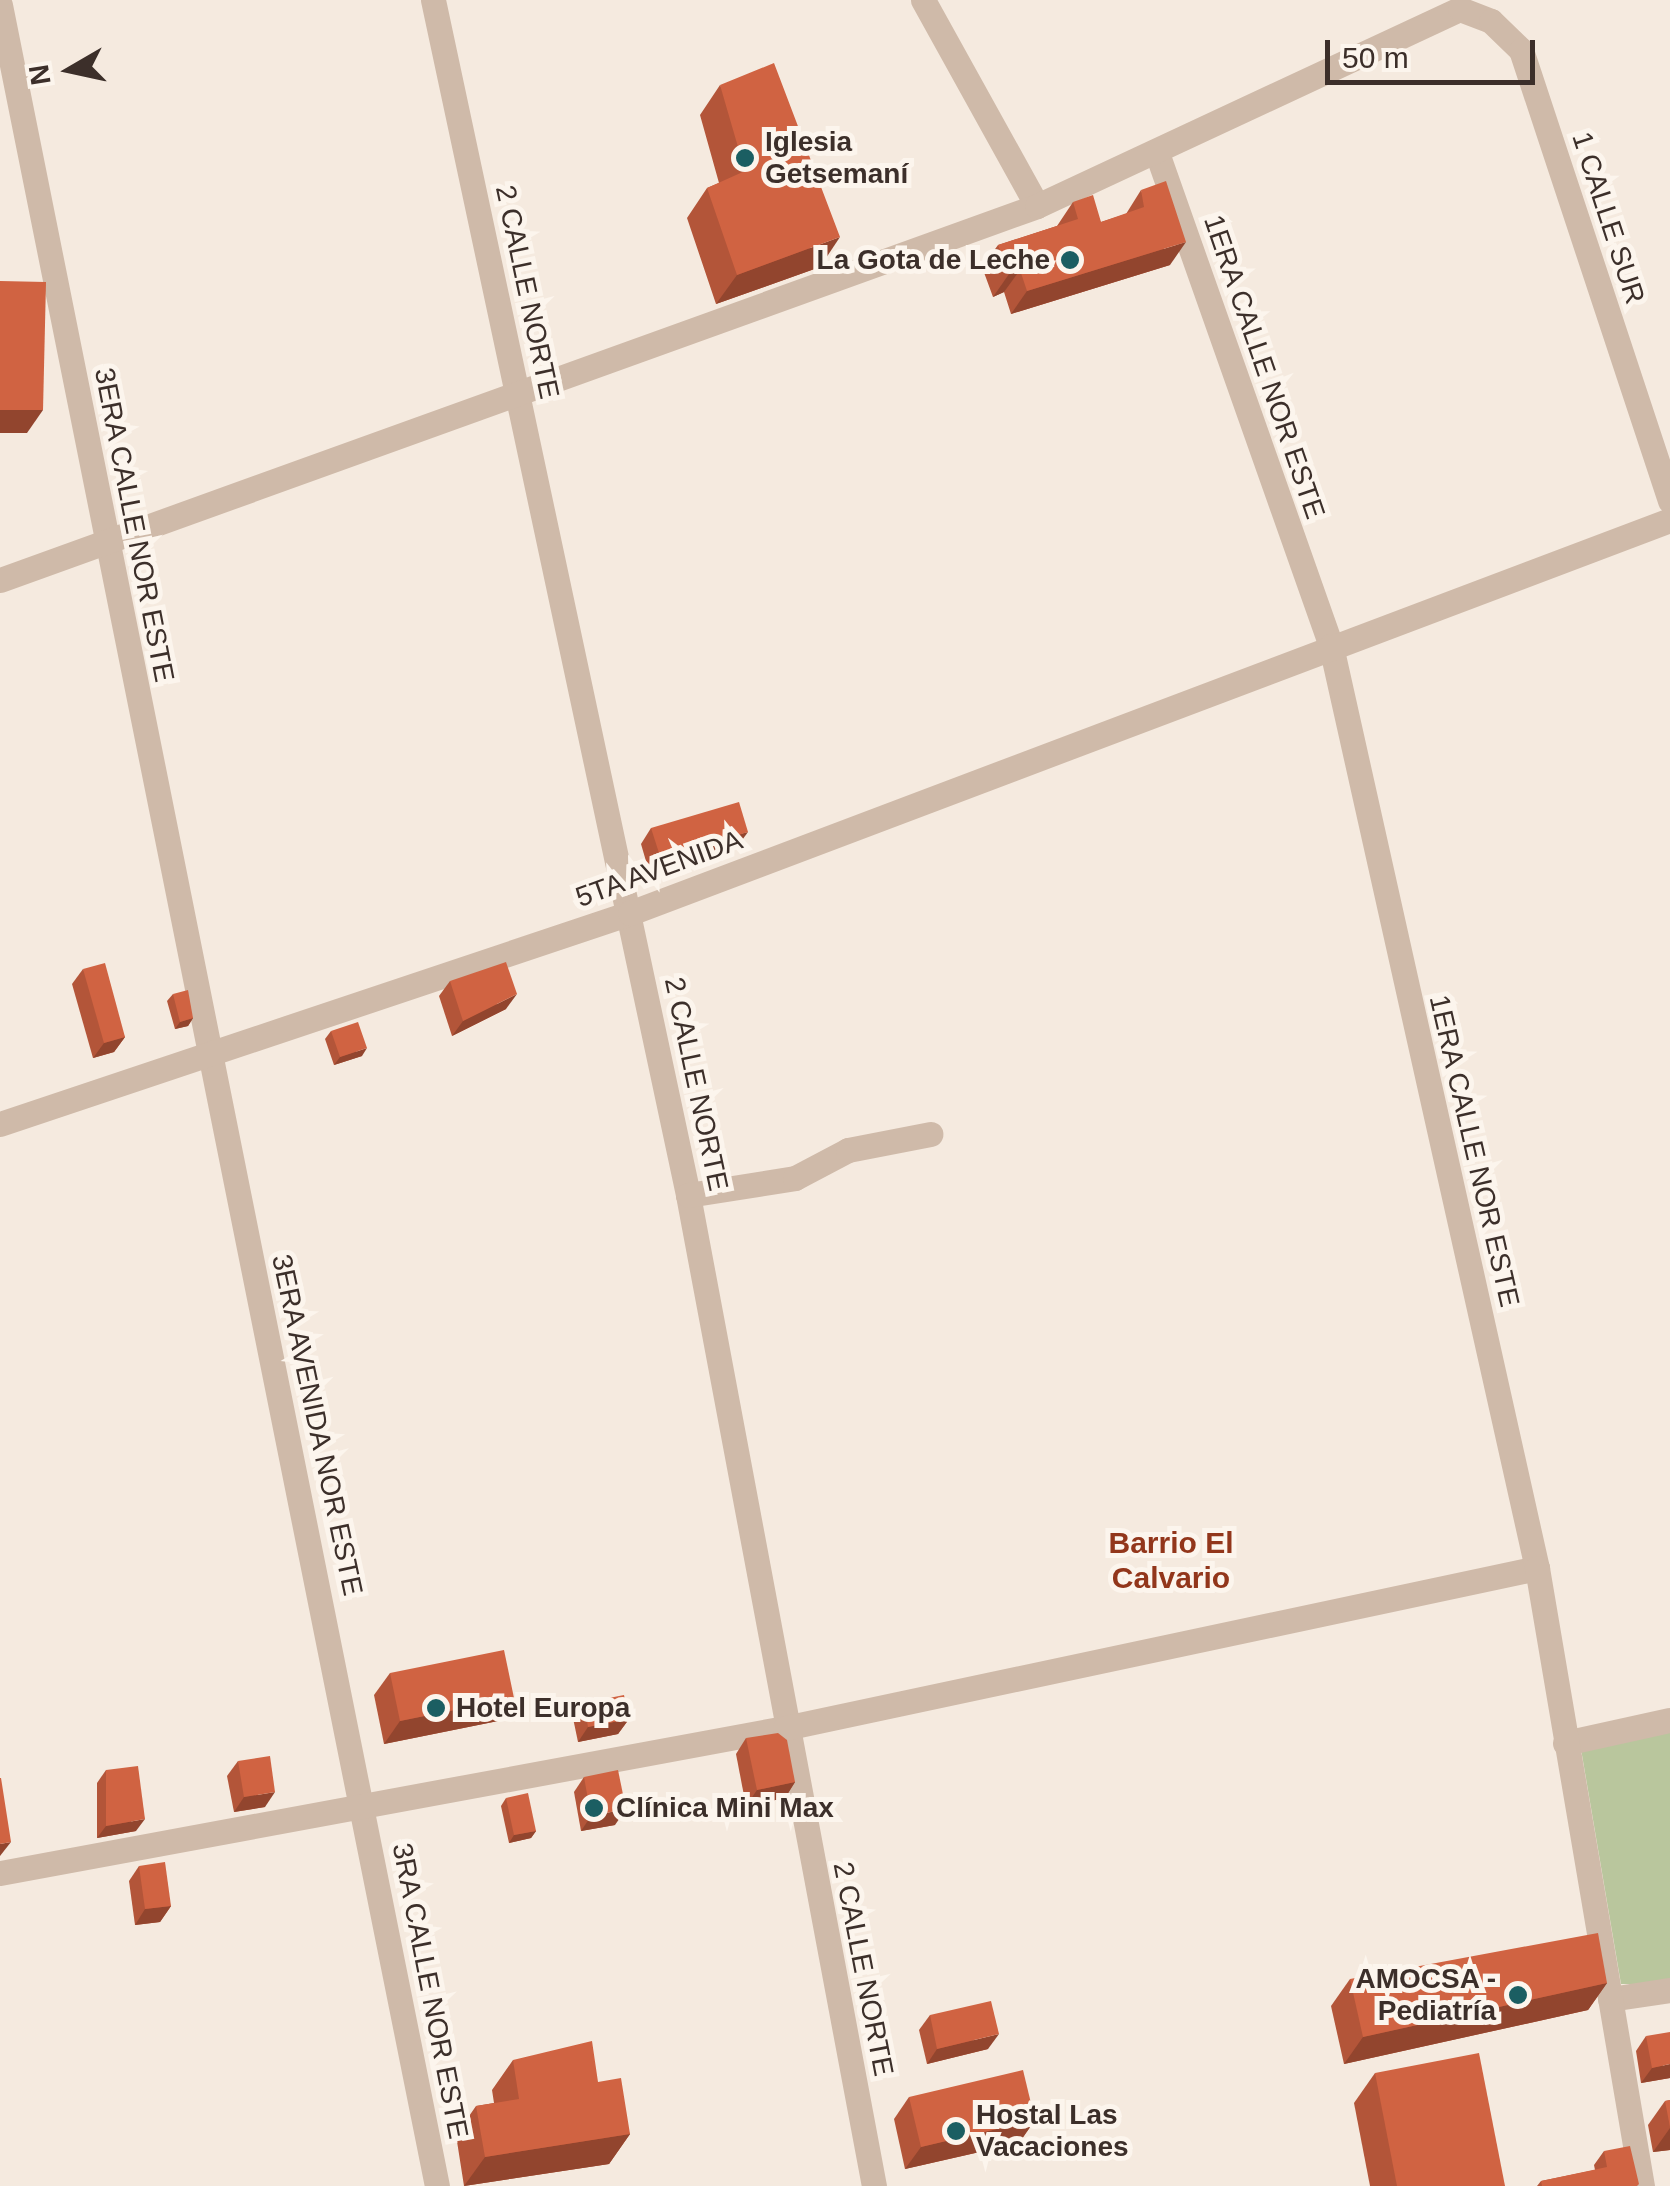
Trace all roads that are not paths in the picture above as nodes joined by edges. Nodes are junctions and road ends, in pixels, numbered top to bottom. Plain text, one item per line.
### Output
1 (433, 0) edge
2 (923, 0) edge
3 (0, 5) edge
4 (1157, 152) junction
5 (1037, 206) junction
6 (519, 396) junction
7 (1670, 501) edge
8 (1670, 520) edge
9 (107, 546) junction
10 (0, 580) edge
11 (1330, 646) junction
12 (630, 913) junction
13 (210, 1056) junction
14 (0, 1124) edge
15 (930, 1134) dead end
16 (688, 1196) junction
17 (1537, 1568) junction
18 (1670, 1720) edge
19 (785, 1728) junction
20 (1565, 1742) junction
21 (364, 1806) junction
22 (0, 1873) edge
23 (1670, 1990) edge
24 (1610, 2000) junction
25 (437, 2186) edge
26 (874, 2186) edge
27 (1642, 2186) edge

1 - 6 street, 2 CALLE NORTE
2 - 5 street
3 - 9 street, 3ERA CALLE NOR ESTE
4 - 5 street
4 - 7 street, 1 CALLE SUR
4 - 11 street, 1ERA CALLE NOR ESTE
5 - 6 street
6 - 9 street
6 - 12 street, 2 CALLE NORTE
8 - 11 street, 5TA AVENIDA
9 - 10 street
9 - 13 street, 3ERA CALLE NOR ESTE
11 - 12 street, 5TA AVENIDA
11 - 17 street, 1ERA CALLE NOR ESTE
12 - 13 street, 5TA AVENIDA
12 - 16 street, 2 CALLE NORTE
13 - 14 street, 5TA AVENIDA
13 - 21 street, 3ERA AVENIDA NOR ESTE
15 - 16 street
16 - 19 street, 2 CALLE NORTE
17 - 19 street
17 - 20 street, 1ERA CALLE NOR ESTE
18 - 20 street
19 - 21 street
19 - 26 street, 2 CALLE NORTE
20 - 24 street, 1ERA CALLE NOR ESTE
21 - 22 street
21 - 25 street, 3RA CALLE NOR ESTE
23 - 24 street
24 - 27 street, 1ERA CALLE NOR ESTE

